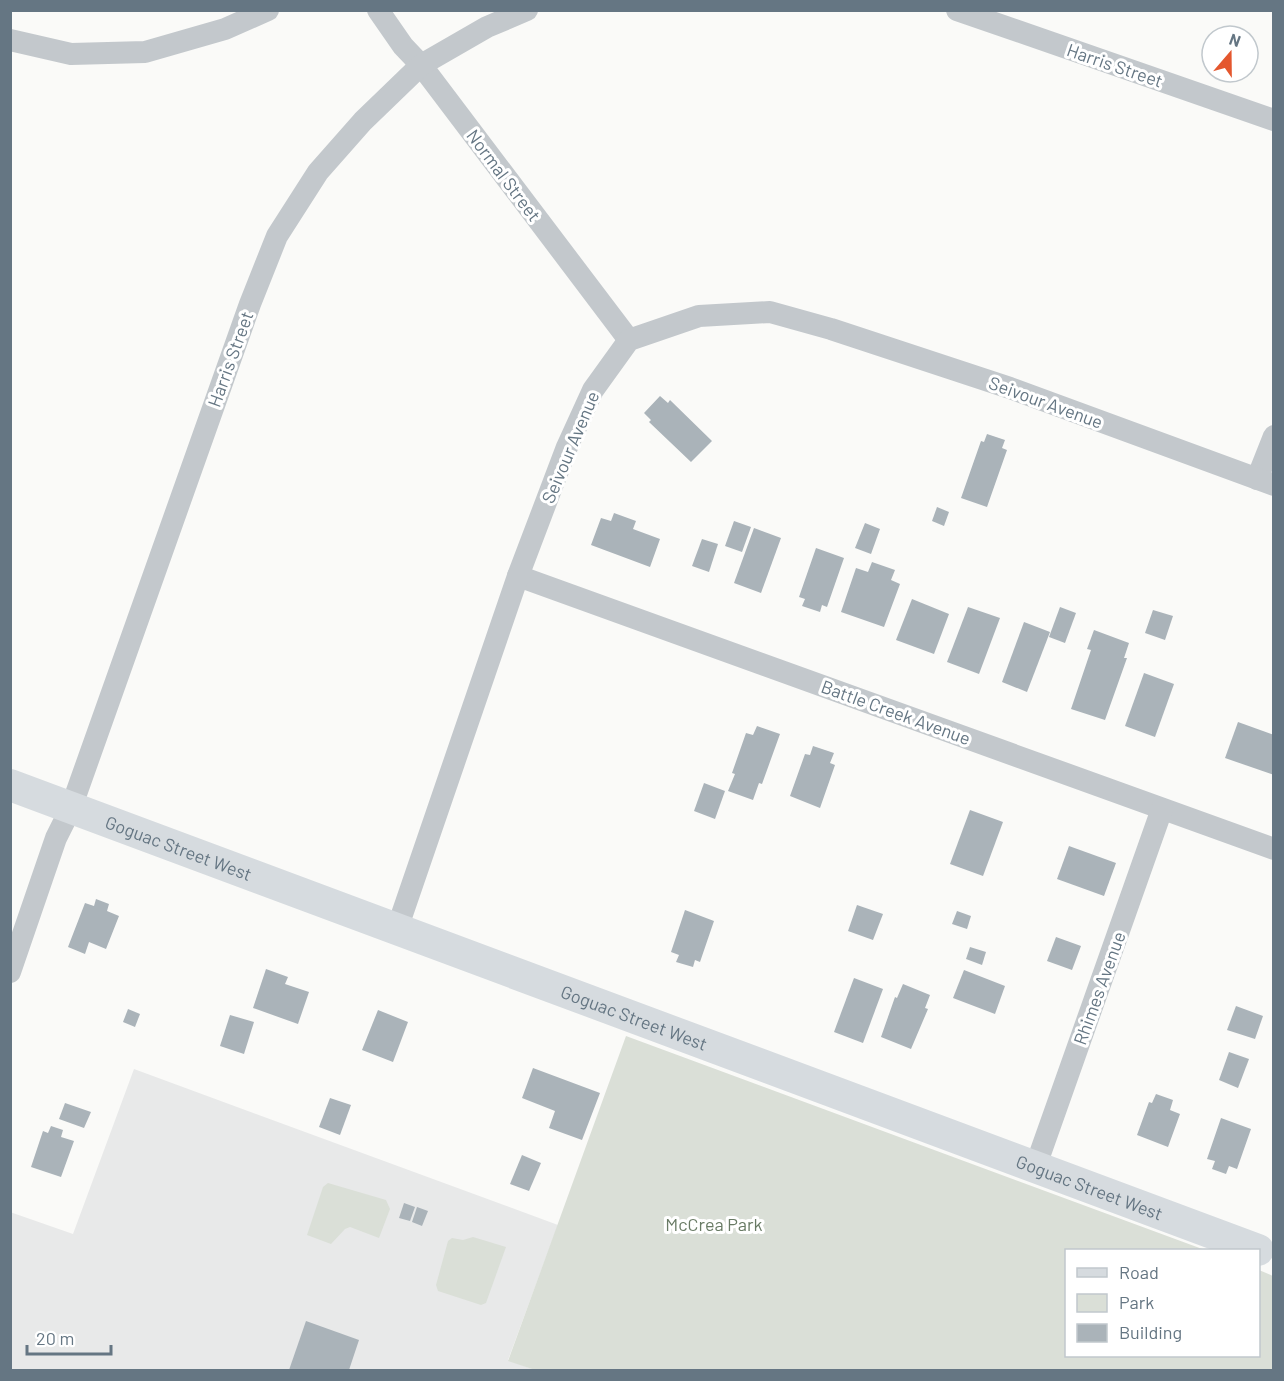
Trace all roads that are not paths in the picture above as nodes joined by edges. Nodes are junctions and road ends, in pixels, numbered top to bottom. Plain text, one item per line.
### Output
1 (268, 10) edge
2 (378, 10) edge
3 (527, 10) edge
4 (957, 10) edge
5 (10, 40) edge
6 (421, 65) junction
7 (1274, 120) edge
8 (629, 340) junction
9 (1274, 436) edge
10 (1265, 482) edge
11 (518, 576) junction
12 (10, 785) edge
13 (71, 808) junction
14 (1162, 809) junction
15 (1274, 849) edge
16 (397, 929) junction
17 (10, 972) edge
18 (1035, 1168) junction
19 (1253, 1249) edge

1 - 5 street
2 - 6 street, Normal Street
3 - 6 street, Harris Street
4 - 7 street, Harris Street
6 - 8 street, Normal Street
6 - 13 street, Harris Street
8 - 10 street, Seivour Avenue
8 - 11 street, Seivour Avenue
9 - 10 street
11 - 14 street, Battle Creek Avenue
11 - 16 street, Seivour Avenue
12 - 13 street, Goguac Street West
13 - 16 street, Goguac Street West
13 - 17 street, Harris Street
14 - 15 street, Battle Creek Avenue
14 - 18 street, Rhimes Avenue
16 - 18 street, Goguac Street West
18 - 19 street, Goguac Street West

